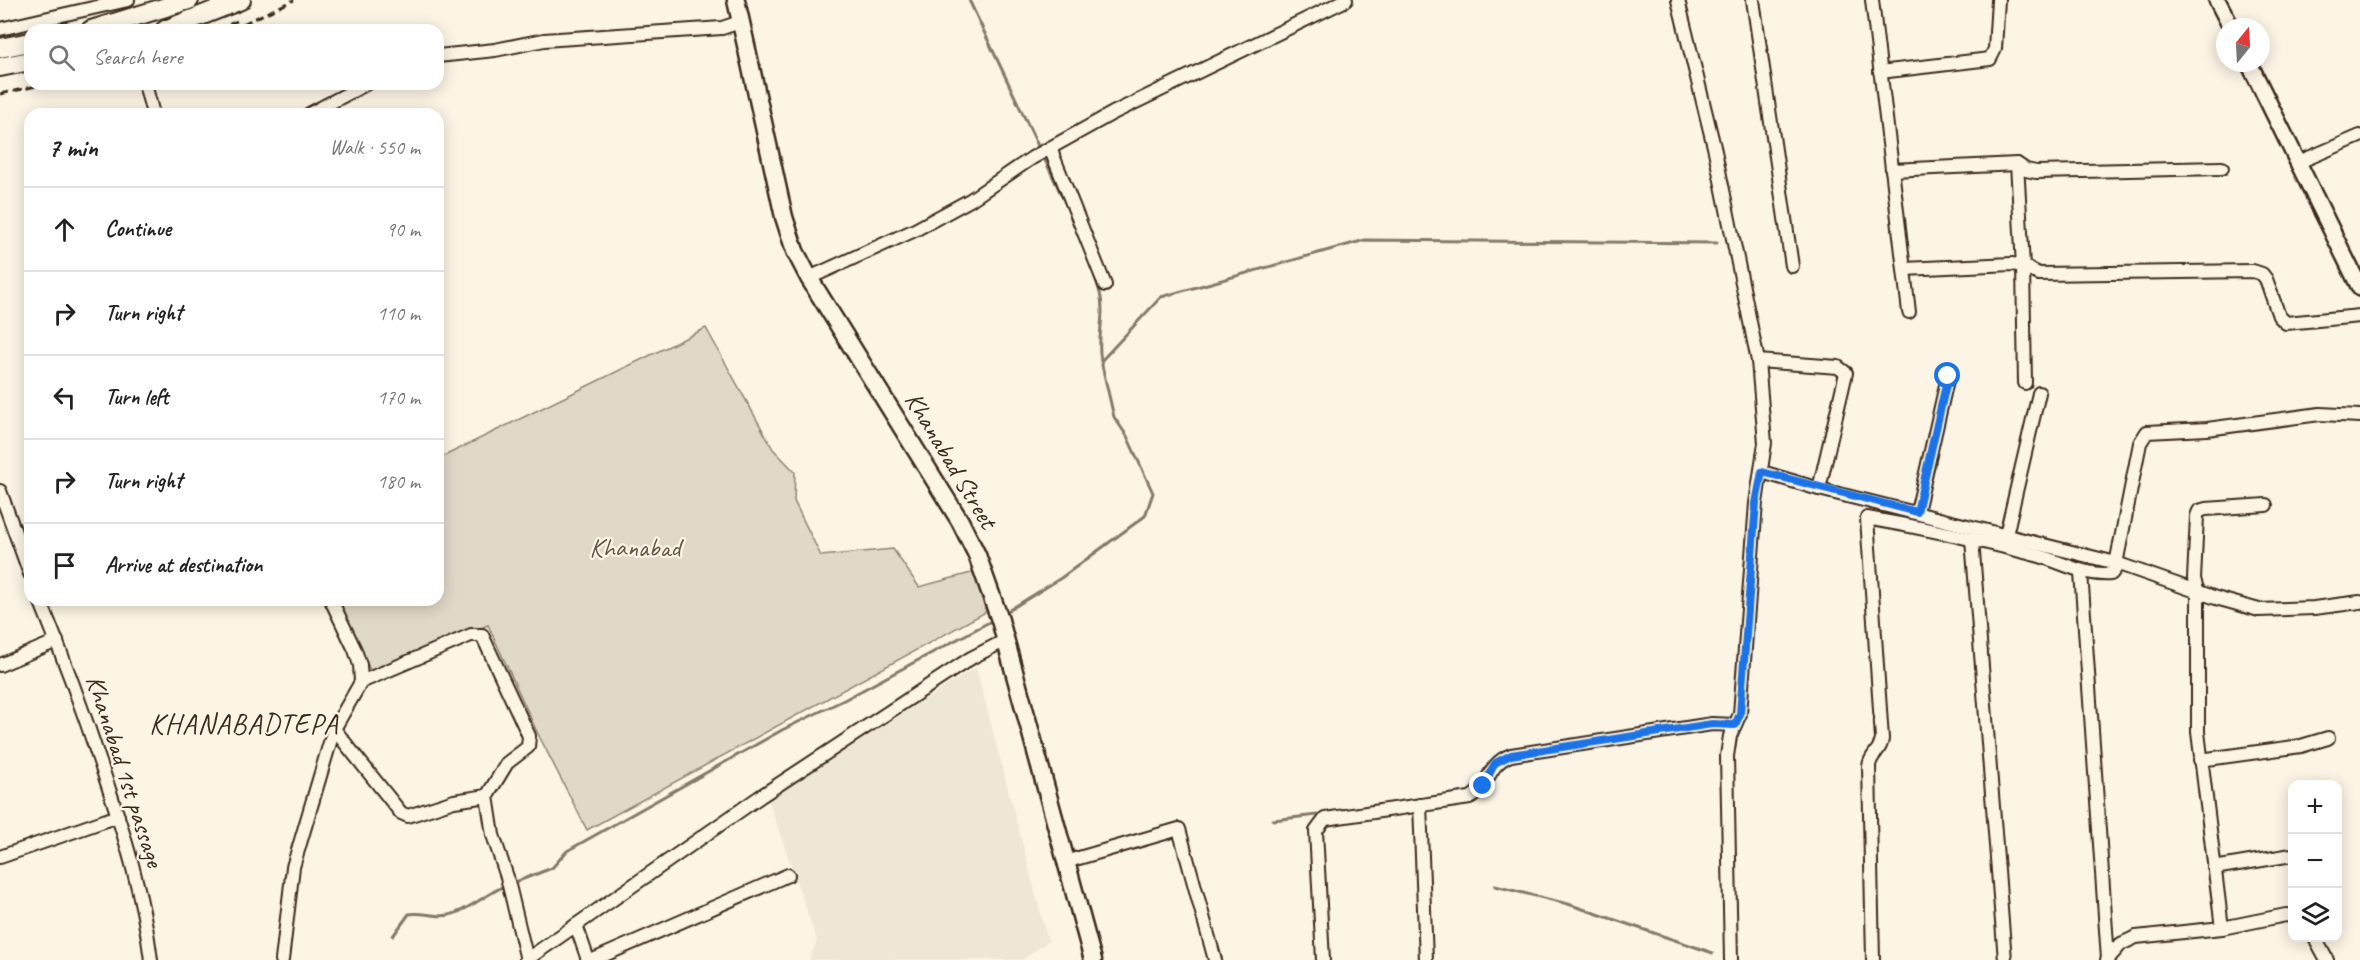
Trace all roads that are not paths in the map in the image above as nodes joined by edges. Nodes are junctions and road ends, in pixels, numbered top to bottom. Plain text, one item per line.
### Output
1 (124, 0) edge
2 (189, 0) edge
3 (241, 0) edge
4 (736, 0) edge
5 (1346, 0) edge
6 (1678, 0) edge
7 (1753, 0) edge
8 (1872, 0) edge
9 (1998, 0) edge
10 (2217, 0) edge
11 (2226, 18) edge
12 (740, 22) junction
13 (128, 24) edge
14 (130, 24) edge
15 (180, 24) edge
16 (0, 29) edge
17 (24, 43) edge
18 (0, 48) edge
19 (444, 55) edge
20 (24, 62) edge
21 (0, 67) edge
22 (1880, 72) junction
23 (2254, 72) edge
24 (147, 90) edge
25 (355, 90) edge
26 (151, 108) edge
27 (320, 108) edge
28 (2360, 136) edge
29 (1050, 148) junction
30 (2299, 162) junction
31 (2017, 164) junction
32 (2222, 168) dead end
33 (1892, 170) junction
34 (1792, 266) dead end
35 (2023, 266) junction
36 (1904, 268) junction
37 (809, 278) junction
38 (1105, 285) dead end
39 (2360, 288) edge
40 (1909, 312) dead end
41 (2360, 316) edge
42 (1758, 360) junction
43 (1948, 376) dead end
44 (2025, 383) dead end
45 (2039, 393) dead end
46 (2360, 416) edge
47 (1762, 472) junction
48 (1819, 489) junction
49 (0, 491) edge
50 (1866, 500) junction
51 (2266, 505) dead end
52 (1917, 512) junction
53 (1867, 518) junction
54 (2007, 535) junction
55 (1972, 539) junction
56 (24, 557) edge
57 (2116, 563) junction
58 (2080, 572) junction
59 (2198, 592) junction
60 (2360, 602) edge
61 (42, 606) edge
62 (334, 606) edge
63 (1006, 640) junction
64 (57, 641) junction
65 (0, 665) edge
66 (362, 682) junction
67 (1735, 725) junction
68 (334, 729) junction
69 (2328, 738) dead end
70 (2200, 759) junction
71 (488, 796) junction
72 (1420, 805) junction
73 (118, 816) junction
74 (2288, 856) edge
75 (0, 857) edge
76 (1065, 862) junction
77 (2214, 868) junction
78 (788, 875) dead end
79 (2288, 915) edge
80 (576, 925) junction
81 (2222, 928) junction
82 (2317, 942) edge
83 (2108, 959) edge
84 (151, 960) edge
85 (282, 960) edge
86 (527, 960) edge
87 (588, 960) edge
88 (593, 960) edge
89 (1093, 960) edge
90 (1215, 960) edge
91 (1323, 960) edge
92 (1426, 960) edge
93 (1731, 960) edge
94 (1873, 960) edge
95 (2005, 960) edge
96 (2327, 960) edge

1 - 13 street
1 - 16 street
2 - 14 main road
3 - 15 main road
4 - 12 main road, Khanabad Street
5 - 29 street
6 - 42 street
7 - 34 street
8 - 22 street
9 - 22 street
10 - 11 street
12 - 19 street
12 - 37 main road, Khanabad Street
17 - 18 main road
20 - 21 main road
22 - 33 street
23 - 30 street
24 - 26 street
25 - 27 street
28 - 30 street
29 - 37 street
29 - 38 street
30 - 39 street
31 - 32 street
31 - 33 street
31 - 35 street
33 - 36 street
35 - 36 street
35 - 41 street
35 - 44 street
36 - 40 street
37 - 63 main road, Khanabad Street
42 - 47 street
42 - 48 street
43 - 52 street
45 - 54 street
46 - 57 street
47 - 48 street
47 - 67 street
48 - 50 street
49 - 56 street
50 - 52 street
50 - 53 street
51 - 59 street
52 - 54 street
53 - 55 street
53 - 94 street
54 - 57 street
55 - 58 street
55 - 95 street
57 - 58 street
57 - 59 street
58 - 83 street
59 - 60 street
59 - 70 street
61 - 64 street, Khanabad 1st passage
62 - 66 street
63 - 76 main road, Khanabad Street
63 - 80 street
64 - 65 street
64 - 73 street, Khanabad 1st passage
66 - 68 street
66 - 71 street
67 - 72 street
67 - 93 street
68 - 71 street
68 - 85 street
69 - 70 street
70 - 77 street
71 - 86 street
72 - 91 street
72 - 92 street
73 - 75 street
73 - 84 street, Khanabad 1st passage
74 - 77 street
76 - 89 main road, Khanabad Street
76 - 90 street
77 - 81 street
78 - 88 street
79 - 81 street
80 - 86 street
80 - 87 street
81 - 83 street
82 - 96 street

